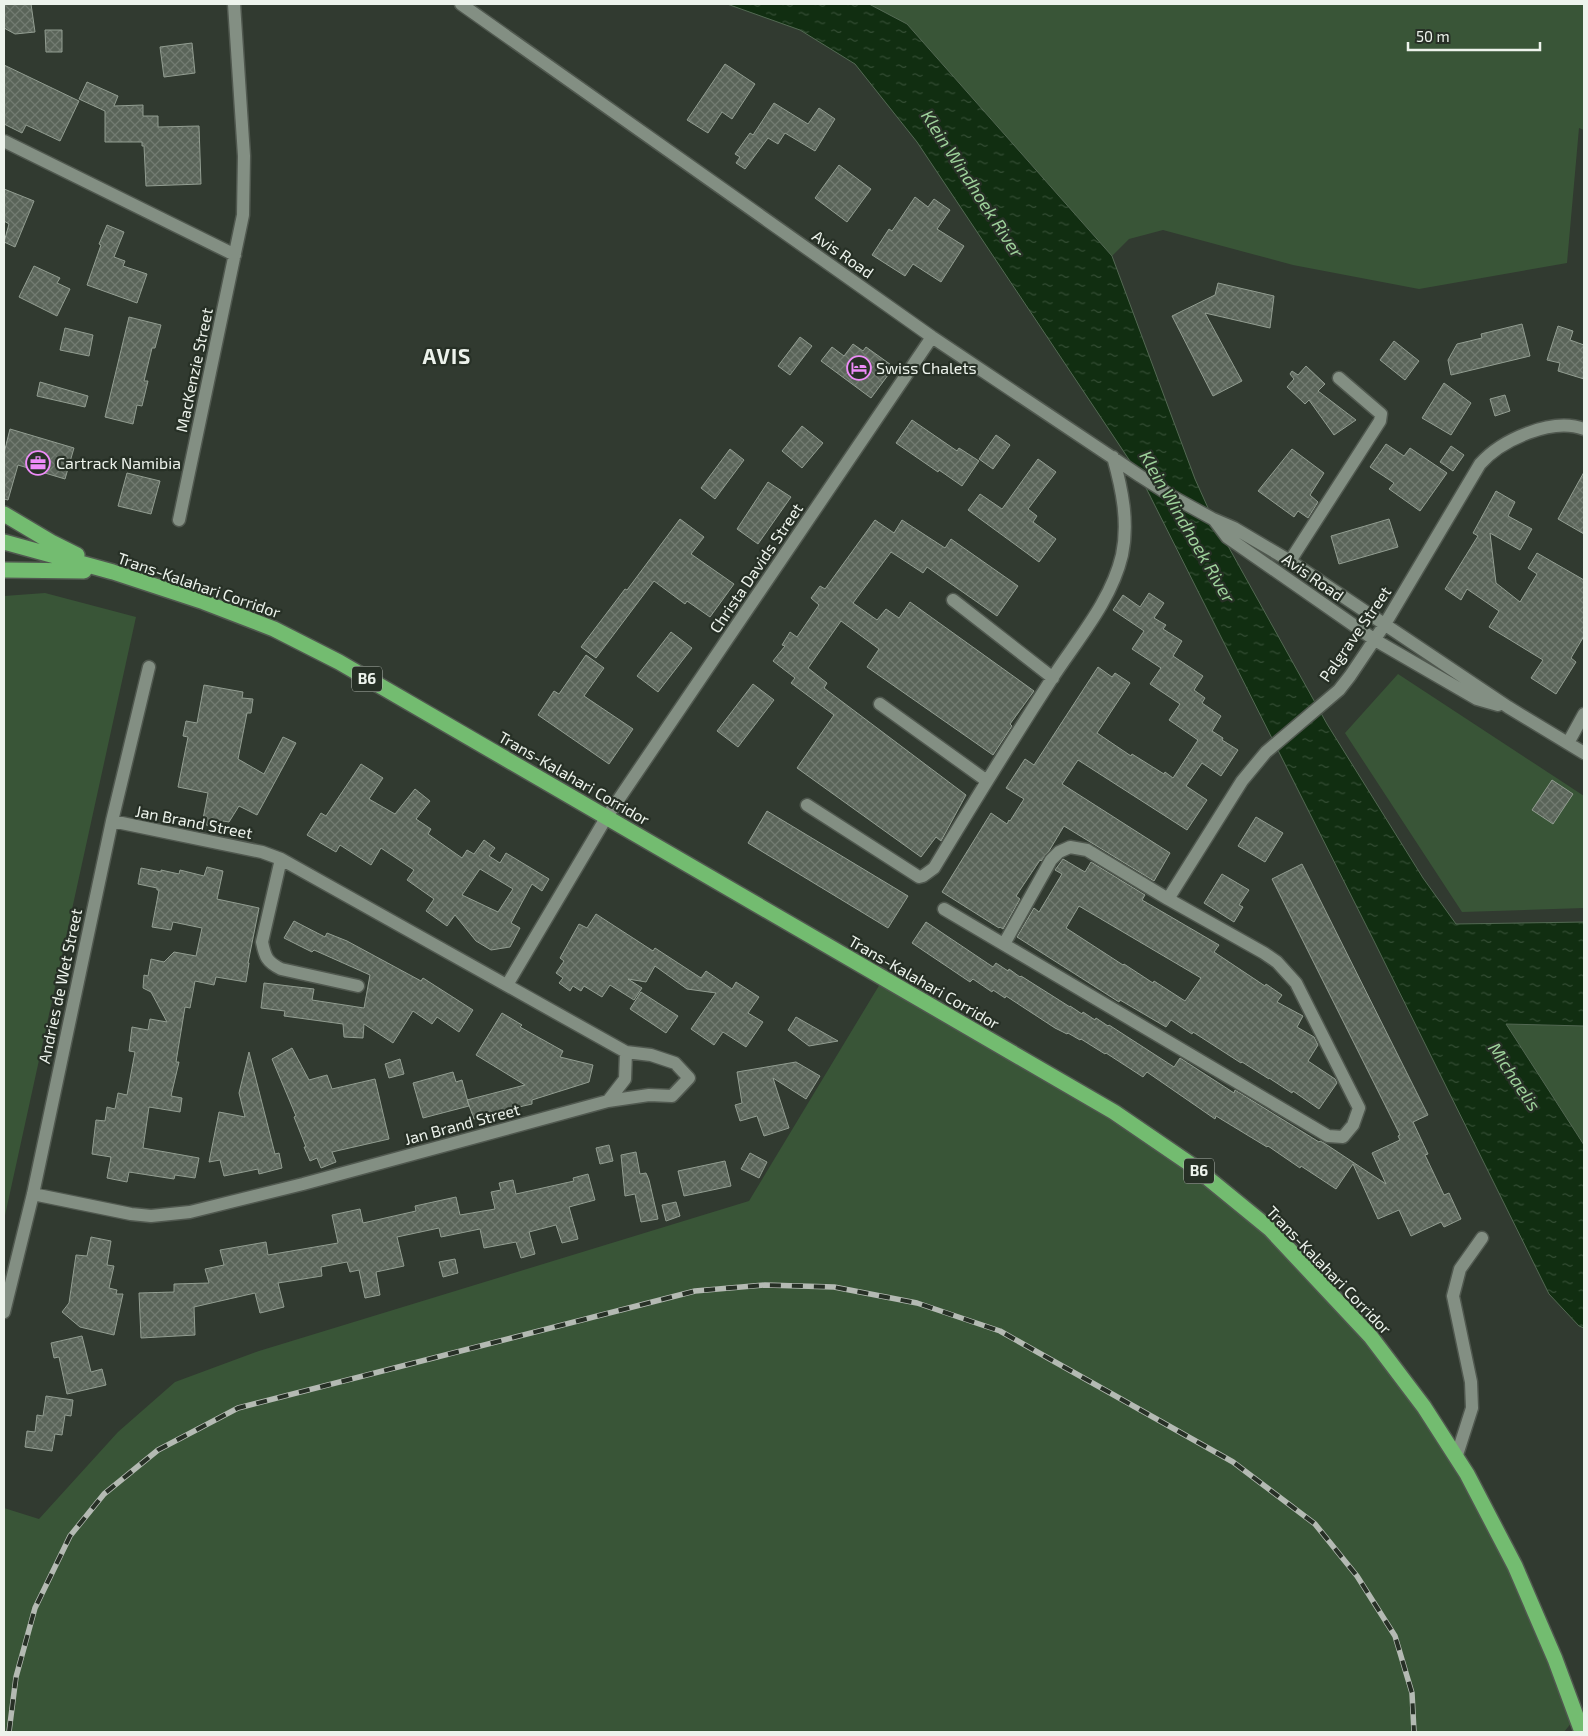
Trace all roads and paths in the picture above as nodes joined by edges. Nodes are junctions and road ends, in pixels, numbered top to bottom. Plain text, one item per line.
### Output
1 (234, 4) edge
2 (461, 4) edge
3 (4, 141) edge
4 (235, 255) junction
5 (932, 337) junction
6 (1339, 378) dead end
7 (1584, 429) edge
8 (1113, 457) junction
9 (4, 514) edge
10 (1213, 519) junction
11 (179, 520) dead end
12 (4, 542) edge
13 (1290, 561) junction
14 (4, 570) edge
15 (113, 572) junction
16 (953, 600) dead end
17 (1385, 624) junction
18 (1374, 640) junction
19 (149, 667) dead end
20 (1053, 678) junction
21 (880, 704) dead end
22 (1508, 707) junction
23 (1584, 714) edge
24 (1568, 743) junction
25 (1584, 753) edge
26 (987, 781) junction
27 (807, 805) dead end
28 (606, 818) junction
29 (112, 821) junction
30 (281, 859) junction
31 (1168, 899) junction
32 (944, 909) dead end
33 (1004, 944) junction
34 (507, 985) junction
35 (358, 986) dead end
36 (626, 1052) junction
37 (608, 1101) junction
38 (33, 1194) junction
39 (1482, 1238) dead end
40 (4, 1312) edge
41 (1456, 1458) junction
42 (1582, 1732) edge

1 - 4 street, MacKenzie Street
2 - 5 street, Avis Road
3 - 4 street
4 - 11 street, MacKenzie Street
5 - 8 street, Avis Road
5 - 28 street, Christa Davids Street
6 - 13 street
7 - 17 street, Palgrave Street
8 - 10 street, Avis Road
8 - 20 street
9 - 15 highway, B6
10 - 13 street, Avis Road
10 - 18 street, Avis Road
12 - 15 highway, Trans-Kalahari Corridor / B6
13 - 17 street, Avis Road
14 - 15 highway
15 - 28 highway, Trans-Kalahari Corridor / B6
16 - 20 street
17 - 18 street, Palgrave Street
17 - 22 street, Avis Road
18 - 22 street, Avis Road
18 - 31 street, Palgrave Street
19 - 29 street, Andries de Wet Street
20 - 26 street
21 - 26 street
22 - 24 street, Avis Road
23 - 24 street
24 - 25 street, Avis Road
26 - 27 street
28 - 34 street
28 - 41 highway, Trans-Kalahari Corridor / B6
29 - 30 street, Jan Brand Street
29 - 38 street, Andries de Wet Street
30 - 34 street, Jan Brand Street
30 - 35 street
31 - 33 street
31 - 33 street
32 - 33 street
34 - 36 street, Jan Brand Street
36 - 37 street
36 - 37 street, Jan Brand Street
37 - 38 street, Jan Brand Street
38 - 40 street, Andries de Wet Street
39 - 41 street
41 - 42 highway, Trans-Kalahari Corridor / B6

